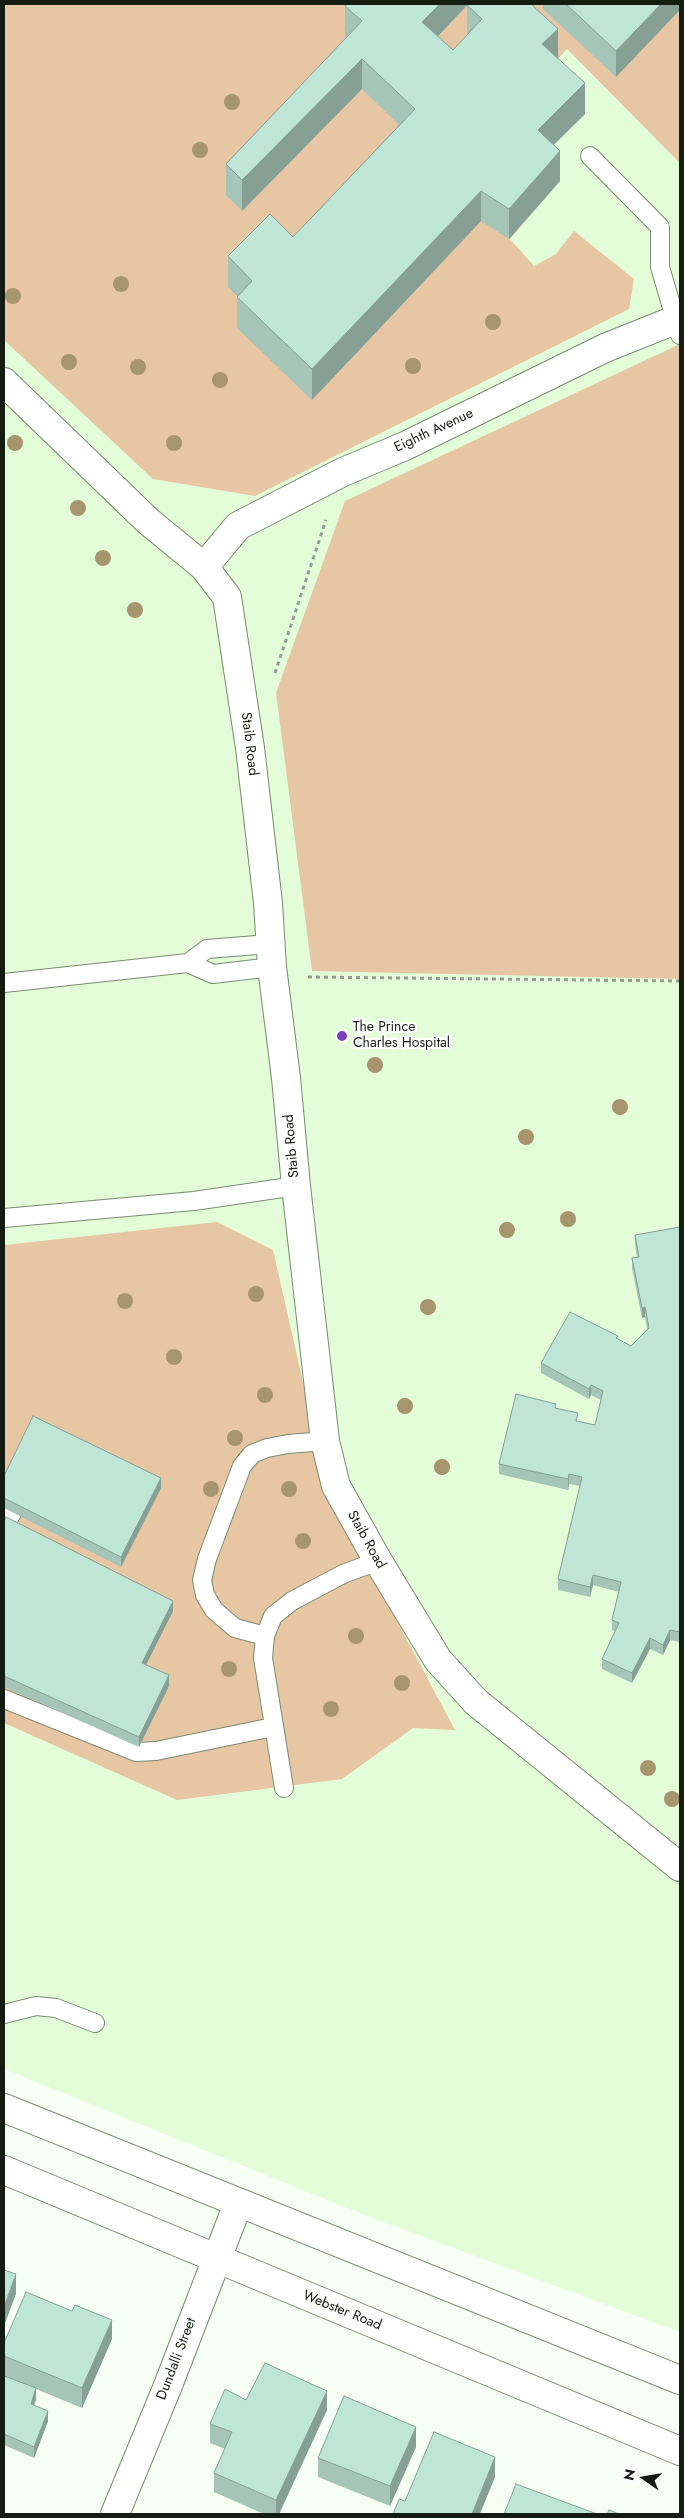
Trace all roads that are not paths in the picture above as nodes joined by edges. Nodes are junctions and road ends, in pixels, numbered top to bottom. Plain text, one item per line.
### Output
1 (590, 156) dead end
2 (678, 324) edge
3 (4, 382) edge
4 (204, 567) junction
5 (188, 963) junction
6 (271, 964) junction
7 (4, 983) edge
8 (296, 1186) junction
9 (4, 1218) edge
10 (325, 1441) junction
11 (378, 1562) junction
12 (265, 1636) junction
13 (4, 1698) edge
14 (273, 1727) junction
15 (284, 1788) dead end
16 (680, 1867) edge
17 (4, 2014) edge
18 (95, 2022) dead end
19 (4, 2108) edge
20 (4, 2170) edge
21 (238, 2204) junction
22 (216, 2258) junction
23 (680, 2380) edge
24 (680, 2451) edge
25 (115, 2514) edge

1 - 2 lane
2 - 4 street, Eighth Avenue
3 - 4 street, Staib Road
4 - 6 street, Staib Road
5 - 6 lane
5 - 6 lane
5 - 7 lane
6 - 8 street, Staib Road
8 - 9 lane
8 - 10 street, Staib Road
10 - 11 street, Staib Road
10 - 12 lane
11 - 12 lane
11 - 16 street, Staib Road
12 - 14 lane
13 - 14 lane
14 - 15 lane
17 - 18 lane
19 - 21 street
20 - 22 street, Webster Road
21 - 22 street, Dundalli Street
21 - 23 street
22 - 24 street, Webster Road
22 - 25 street, Dundalli Street

